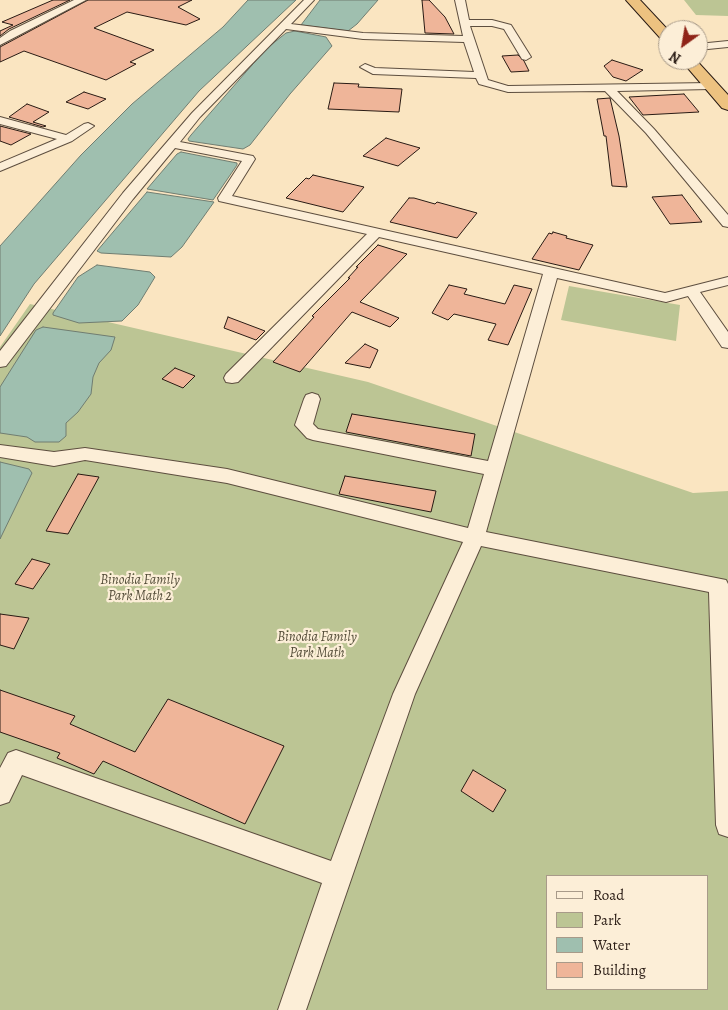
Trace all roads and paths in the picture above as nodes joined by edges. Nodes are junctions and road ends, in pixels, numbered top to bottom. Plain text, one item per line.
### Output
1 (81, 0) edge
2 (309, 0) edge
3 (460, 0) edge
4 (633, 0) edge
5 (465, 23) junction
6 (283, 26) junction
7 (658, 27) edge
8 (468, 39) junction
9 (0, 42) edge
10 (728, 44) edge
11 (708, 46) edge
12 (526, 57) dead end
13 (366, 67) dead end
14 (696, 70) edge
15 (481, 75) junction
16 (710, 86) junction
17 (608, 89) junction
18 (728, 105) edge
19 (0, 120) edge
20 (88, 126) dead end
21 (68, 139) junction
22 (173, 144) junction
23 (0, 167) edge
24 (728, 223) edge
25 (377, 232) junction
26 (551, 272) junction
27 (728, 281) edge
28 (691, 290) junction
29 (728, 343) edge
30 (0, 362) edge
31 (232, 378) dead end
32 (312, 399) dead end
33 (0, 451) edge
34 (494, 469) junction
35 (475, 537) junction
36 (8, 758) edge
37 (0, 793) edge
38 (728, 824) edge
39 (338, 876) junction
40 (292, 1010) edge

1 - 9 street
2 - 6 street
3 - 5 street
4 - 7 highway
5 - 8 street
5 - 12 street
6 - 8 street
6 - 22 street
8 - 15 street
10 - 11 street
13 - 15 street
14 - 16 highway
15 - 17 street
16 - 17 street
16 - 18 highway
17 - 24 street
19 - 21 street
20 - 21 street
21 - 23 street
22 - 25 street
22 - 30 street
25 - 26 street
25 - 31 street
26 - 28 street
26 - 34 street
27 - 28 street
28 - 29 street
32 - 34 street
33 - 35 street
34 - 35 street
35 - 38 street
35 - 39 street
36 - 37 street
36 - 39 street
39 - 40 street

